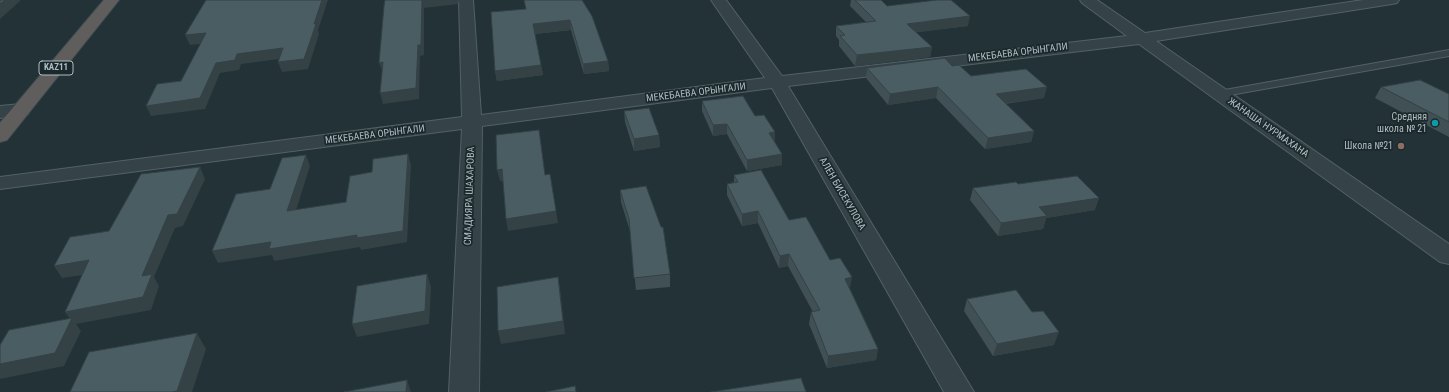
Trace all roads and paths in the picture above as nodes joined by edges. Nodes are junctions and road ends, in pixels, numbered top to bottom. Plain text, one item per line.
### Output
1 (112, 0) edge
2 (466, 0) edge
3 (718, 0) edge
4 (1087, 0) edge
5 (1392, 0) edge
6 (1360, 2) edge
7 (1140, 39) junction
8 (1449, 53) edge
9 (777, 82) junction
10 (1219, 94) junction
11 (21, 110) junction
12 (0, 112) edge
13 (472, 122) junction
14 (0, 136) edge
15 (0, 183) edge
16 (1449, 256) edge
17 (464, 392) edge
18 (959, 392) edge

1 - 11 highway, KAZ11
2 - 13 street, СМАДИЯРА ШАХАРОВА
3 - 9 street, АЛЕН БИСЕКУЛОВА
4 - 7 street, ЖАНАША НУРМАХАНА
5 - 6 street, МЕКЕБАЕВА ОРЫНГАЛИ
6 - 7 street, МЕКЕБАЕВА ОРЫНГАЛИ
7 - 9 street, МЕКЕБАЕВА ОРЫНГАЛИ
7 - 10 street, ЖАНАША НУРМАХАНА
8 - 10 lane
9 - 13 street, МЕКЕБАЕВА ОРЫНГАЛИ
9 - 18 street, АЛЕН БИСЕКУЛОВА
10 - 16 street, ЖАНАША НУРМАХАНА
11 - 12 street
11 - 14 highway, KAZ11
13 - 15 street, МЕКЕБАЕВА ОРЫНГАЛИ
13 - 17 street, СМАДИЯРА ШАХАРОВА

